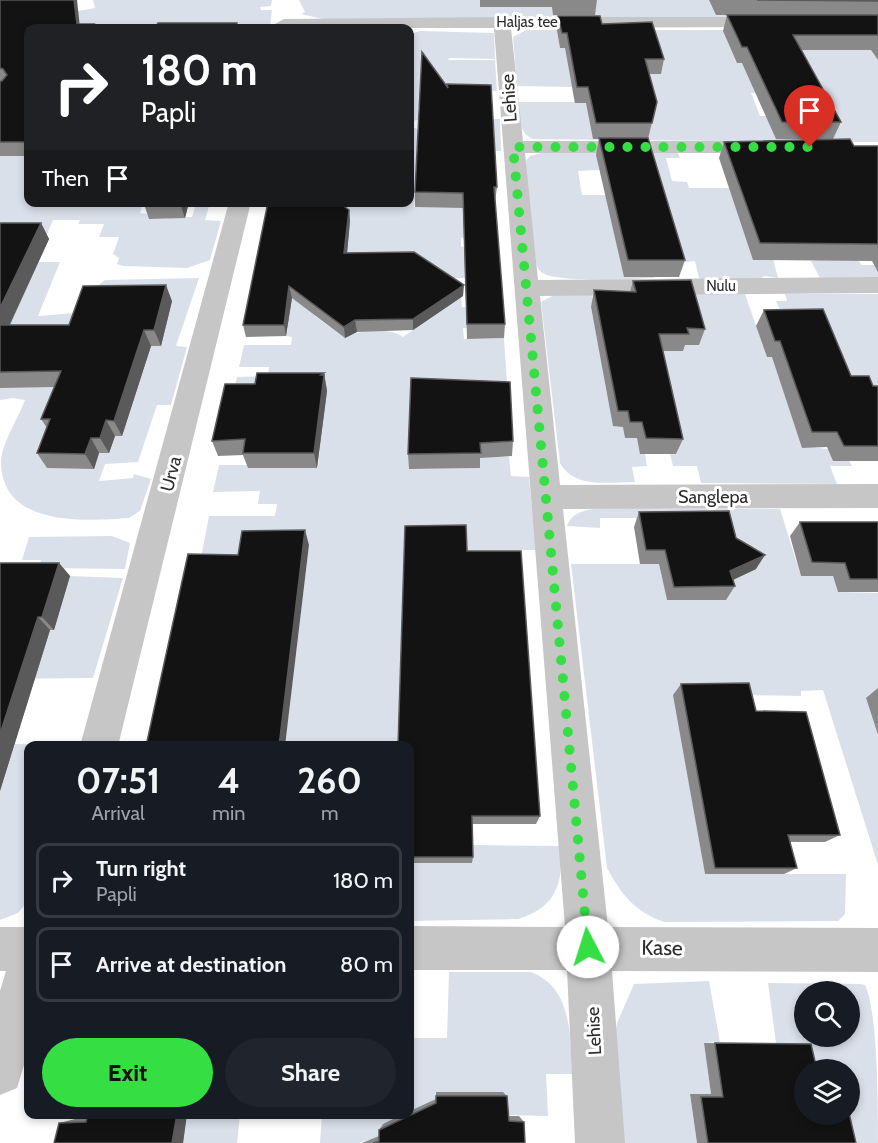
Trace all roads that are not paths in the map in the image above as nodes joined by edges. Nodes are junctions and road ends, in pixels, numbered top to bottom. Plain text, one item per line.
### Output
1 (284, 20) edge
2 (502, 22) junction
3 (787, 22) edge
4 (513, 147) junction
5 (784, 147) edge
6 (239, 207) edge
7 (878, 285) edge
8 (528, 288) junction
9 (878, 496) edge
10 (548, 497) junction
11 (100, 741) edge
12 (588, 947) junction
13 (414, 948) edge
14 (0, 949) edge
15 (24, 949) edge
16 (878, 950) edge
17 (24, 986) edge
18 (0, 1071) edge
19 (600, 1143) edge

1 - 2 street, Haljas tee
2 - 3 street, Haljas tee
2 - 4 street, Lehise
4 - 5 street
4 - 8 street, Lehise
6 - 11 street, Urva
7 - 8 street, Nulu
8 - 10 street, Lehise
9 - 10 street, Sanglepa
10 - 12 street, Lehise
12 - 13 street, Kase
12 - 16 street, Kase
12 - 19 street, Lehise
14 - 15 street
17 - 18 street

